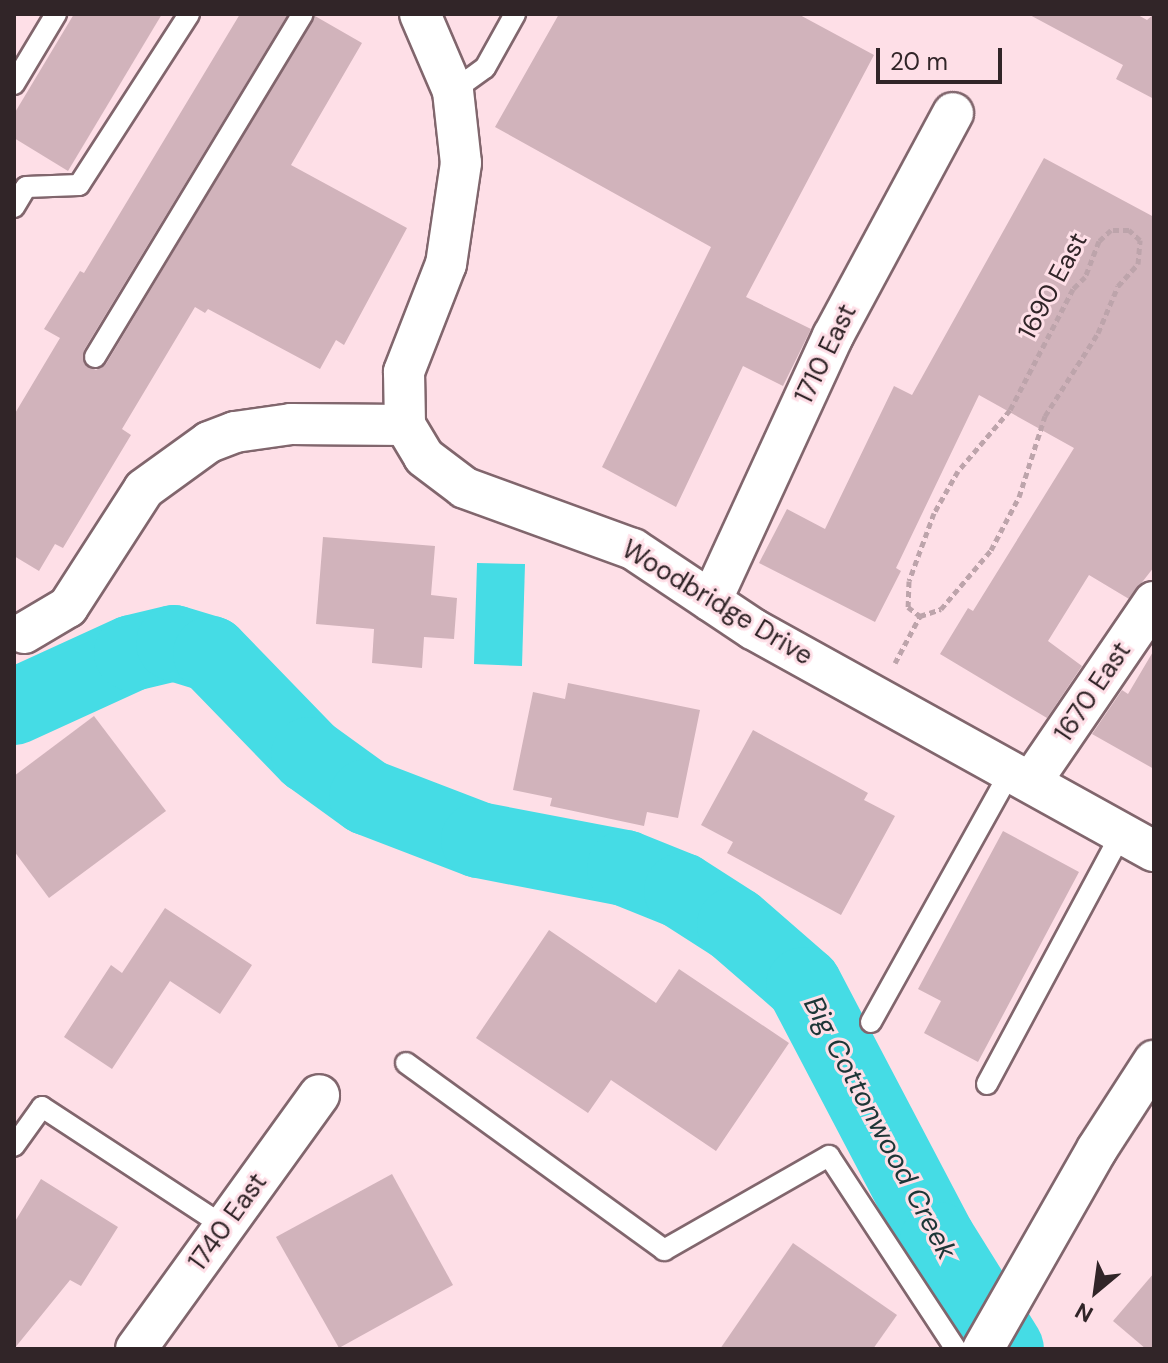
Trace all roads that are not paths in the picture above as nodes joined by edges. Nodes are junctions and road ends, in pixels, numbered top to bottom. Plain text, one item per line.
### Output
1 (56, 14) edge
2 (189, 14) edge
3 (303, 14) edge
4 (420, 14) edge
5 (515, 14) edge
6 (14, 84) edge
7 (453, 91) junction
8 (953, 113) dead end
9 (20, 181) edge
10 (14, 207) edge
11 (95, 357) dead end
12 (405, 425) junction
13 (711, 601) junction
14 (1154, 602) edge
15 (24, 633) dead end
16 (1021, 776) junction
17 (1138, 841) edge
18 (871, 1022) dead end
19 (406, 1063) dead end
20 (987, 1084) dead end
21 (1148, 1085) edge
22 (319, 1095) dead end
23 (14, 1146) edge
24 (224, 1226) junction
25 (136, 1349) edge
26 (956, 1349) edge
27 (983, 1349) edge

1 - 6 lane
2 - 9 lane
3 - 11 lane
4 - 7 street
5 - 7 lane
7 - 12 street
8 - 13 street, 1710 East
9 - 10 lane
12 - 13 street, Woodbridge Drive
12 - 15 street
13 - 16 street, Woodbridge Drive
14 - 16 street, 1670 East
16 - 17 street, Woodbridge Drive
16 - 18 lane
17 - 20 lane
19 - 26 lane
21 - 27 street
22 - 24 street, 1740 East
23 - 24 lane
24 - 25 street, 1740 East

